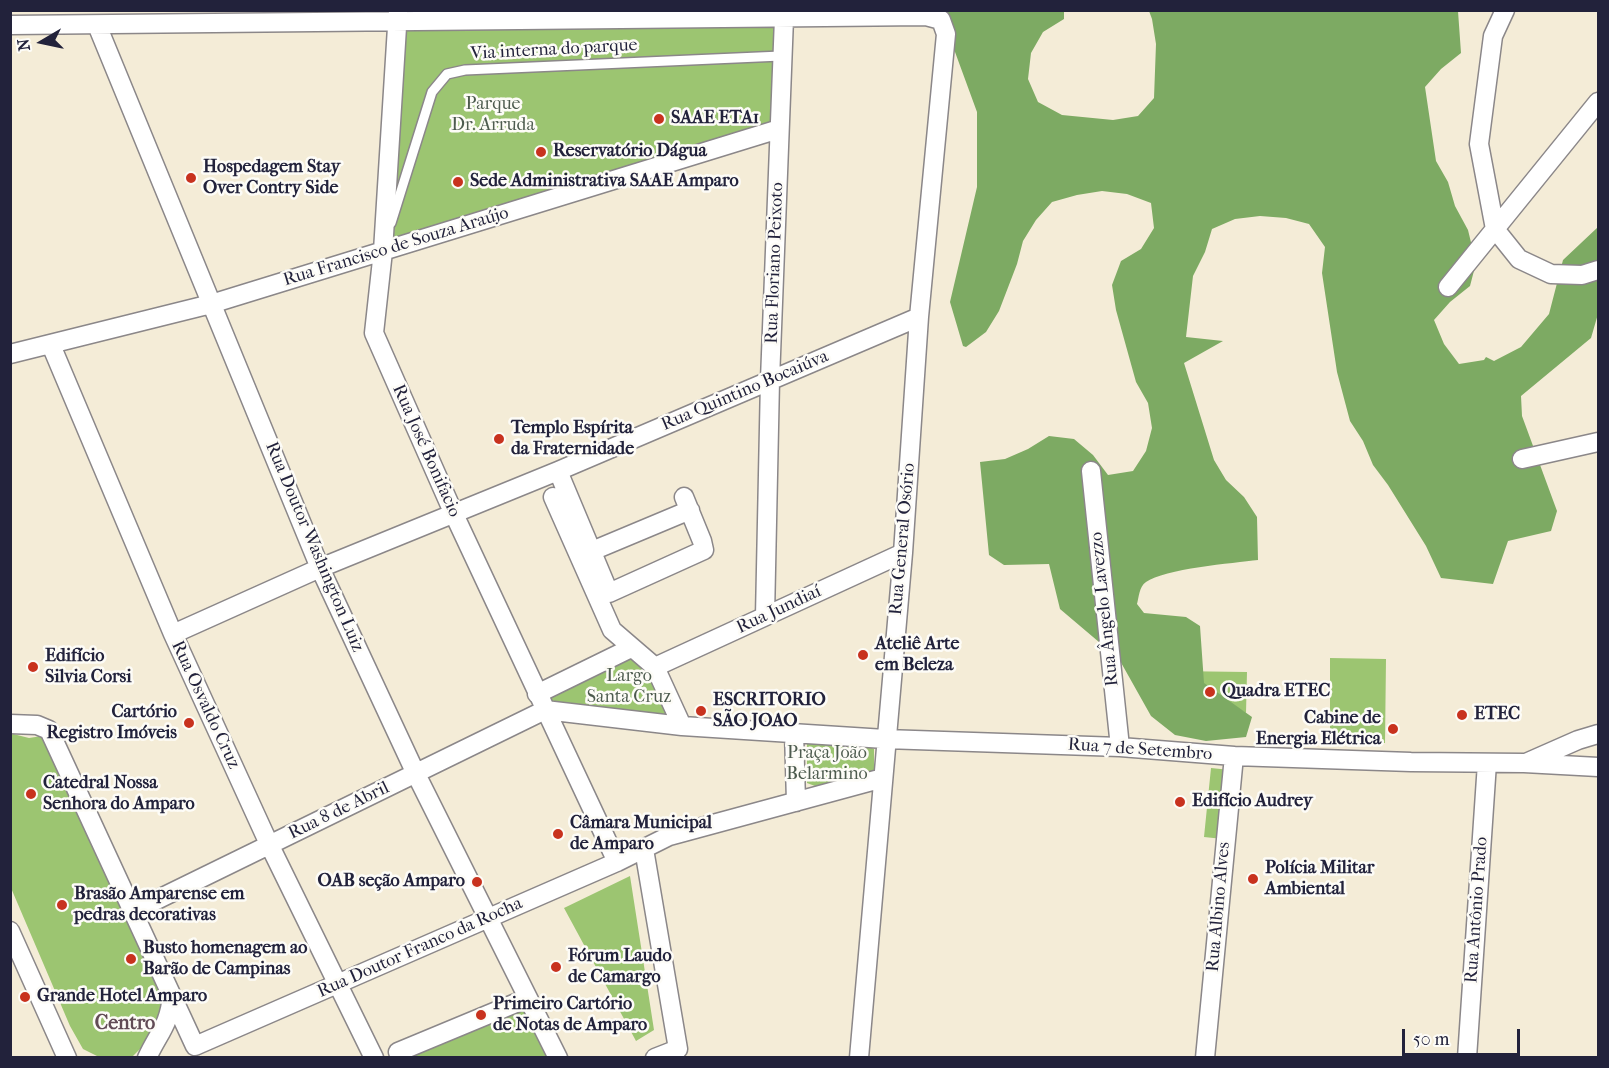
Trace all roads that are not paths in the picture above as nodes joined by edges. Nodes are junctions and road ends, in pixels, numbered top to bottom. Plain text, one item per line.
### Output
1 (1504, 10) edge
2 (784, 14) edge
3 (398, 16) edge
4 (122, 17) edge
5 (97, 25) junction
6 (10, 26) edge
7 (781, 56) junction
8 (1599, 102) edge
9 (779, 129) junction
10 (1495, 229) junction
11 (383, 251) junction
12 (1599, 270) edge
13 (1448, 287) dead end
14 (211, 304) junction
15 (919, 317) junction
16 (51, 345) junction
17 (10, 354) edge
18 (770, 380) junction
19 (1599, 442) edge
20 (1522, 459) dead end
21 (558, 471) junction
22 (1091, 471) dead end
23 (553, 497) dead end
24 (453, 512) junction
25 (591, 552) junction
26 (903, 553) junction
27 (320, 568) junction
28 (609, 593) junction
29 (765, 616) junction
30 (173, 634) junction
31 (631, 648) junction
32 (655, 667) junction
33 (541, 702) junction
34 (10, 724) edge
35 (682, 726) junction
36 (794, 732) junction
37 (1599, 734) edge
38 (885, 738) junction
39 (1120, 747) junction
40 (1234, 756) junction
41 (1487, 763) junction
42 (1524, 764) junction
43 (1599, 767) edge
44 (416, 774) junction
45 (883, 778) junction
46 (796, 802) junction
47 (269, 844) junction
48 (644, 849) junction
49 (616, 862) junction
50 (134, 911) junction
51 (487, 918) junction
52 (10, 931) edge
53 (16, 961) edge
54 (337, 985) junction
55 (172, 996) junction
56 (528, 998) junction
57 (151, 1050) edge
58 (68, 1055) edge
59 (140, 1058) edge
60 (374, 1058) edge
61 (401, 1058) edge
62 (558, 1058) edge
63 (655, 1058) edge
64 (859, 1058) edge
65 (1205, 1058) edge
66 (1467, 1058) edge

1 - 10 street
2 - 3 street
2 - 7 street, Rua Floriano Peixoto
2 - 15 street, Rua General Osório
3 - 4 street
3 - 11 street, Rua José Bonifacio
4 - 5 street
5 - 6 street
5 - 14 street, Rua Doutor Washington Luiz
7 - 9 street, Rua Floriano Peixoto
7 - 11 lane, Via interna do parque
8 - 10 street
9 - 11 street, Rua Francisco de Souza Araújo
9 - 18 street, Rua Floriano Peixoto
10 - 12 street
10 - 13 street
11 - 14 street, Rua Francisco de Souza Araújo
11 - 24 street, Rua José Bonifacio
14 - 16 street, Rua Francisco de Souza Araújo
14 - 27 street, Rua Doutor Washington Luiz
15 - 18 street, Rua Quintino Bocaiúva
15 - 26 street, Rua General Osório
16 - 17 street, Rua Francisco de Souza Araújo
16 - 30 street, Rua Osvaldo Cruz
18 - 21 street, Rua Quintino Bocaiúva
18 - 29 street, Rua Floriano Peixoto
19 - 20 street
21 - 24 street, Rua Quintino Bocaiúva
21 - 25 street
22 - 39 street, Rua Ângelo Lavezzo
23 - 31 street
24 - 27 street, Rua Quintino Bocaiúva
24 - 33 street, Rua José Bonifacio
25 - 28 street
25 - 28 street
26 - 29 street, Rua Jundiaí
26 - 38 street, Rua General Osório
27 - 30 street, Rua Quintino Bocaiúva
27 - 44 street, Rua Doutor Washington Luiz
28 - 31 street
29 - 32 street, Rua Jundiaí
30 - 47 street, Rua Osvaldo Cruz
31 - 32 street
31 - 33 street
32 - 35 street
33 - 35 street
33 - 44 street, Rua 8 de Abril
33 - 49 street, Rua José Bonifacio
34 - 50 street
35 - 36 street, Rua 7 de Setembro
36 - 38 street, Rua 7 de Setembro
36 - 46 street
37 - 42 street
38 - 39 street, Rua 7 de Setembro
38 - 45 street, Rua General Osório
39 - 40 street, Rua 7 de Setembro
40 - 41 street, Rua 7 de Setembro
40 - 65 street, Rua Albino Alves
41 - 42 street, Rua 7 de Setembro
41 - 66 street, Rua Antônio Prado
42 - 43 street, Rua 7 de Setembro
44 - 47 street, Rua 8 de Abril
44 - 51 street, Rua Doutor Washington Luiz
45 - 46 street
45 - 64 street, Rua General Osório
46 - 48 street, Rua Doutor Franco da Rocha
47 - 50 street, Rua 8 de Abril
47 - 54 street, Rua Osvaldo Cruz
48 - 49 street, Rua Doutor Franco da Rocha
48 - 63 street
49 - 51 street, Rua Doutor Franco da Rocha
50 - 55 street
51 - 54 street, Rua Doutor Franco da Rocha
51 - 56 street, Rua Doutor Washington Luiz
52 - 53 street
53 - 58 street
54 - 55 street, Rua Doutor Franco da Rocha
54 - 60 street, Rua Osvaldo Cruz
55 - 57 street
56 - 61 street
56 - 62 street, Rua Doutor Washington Luiz
57 - 59 street

